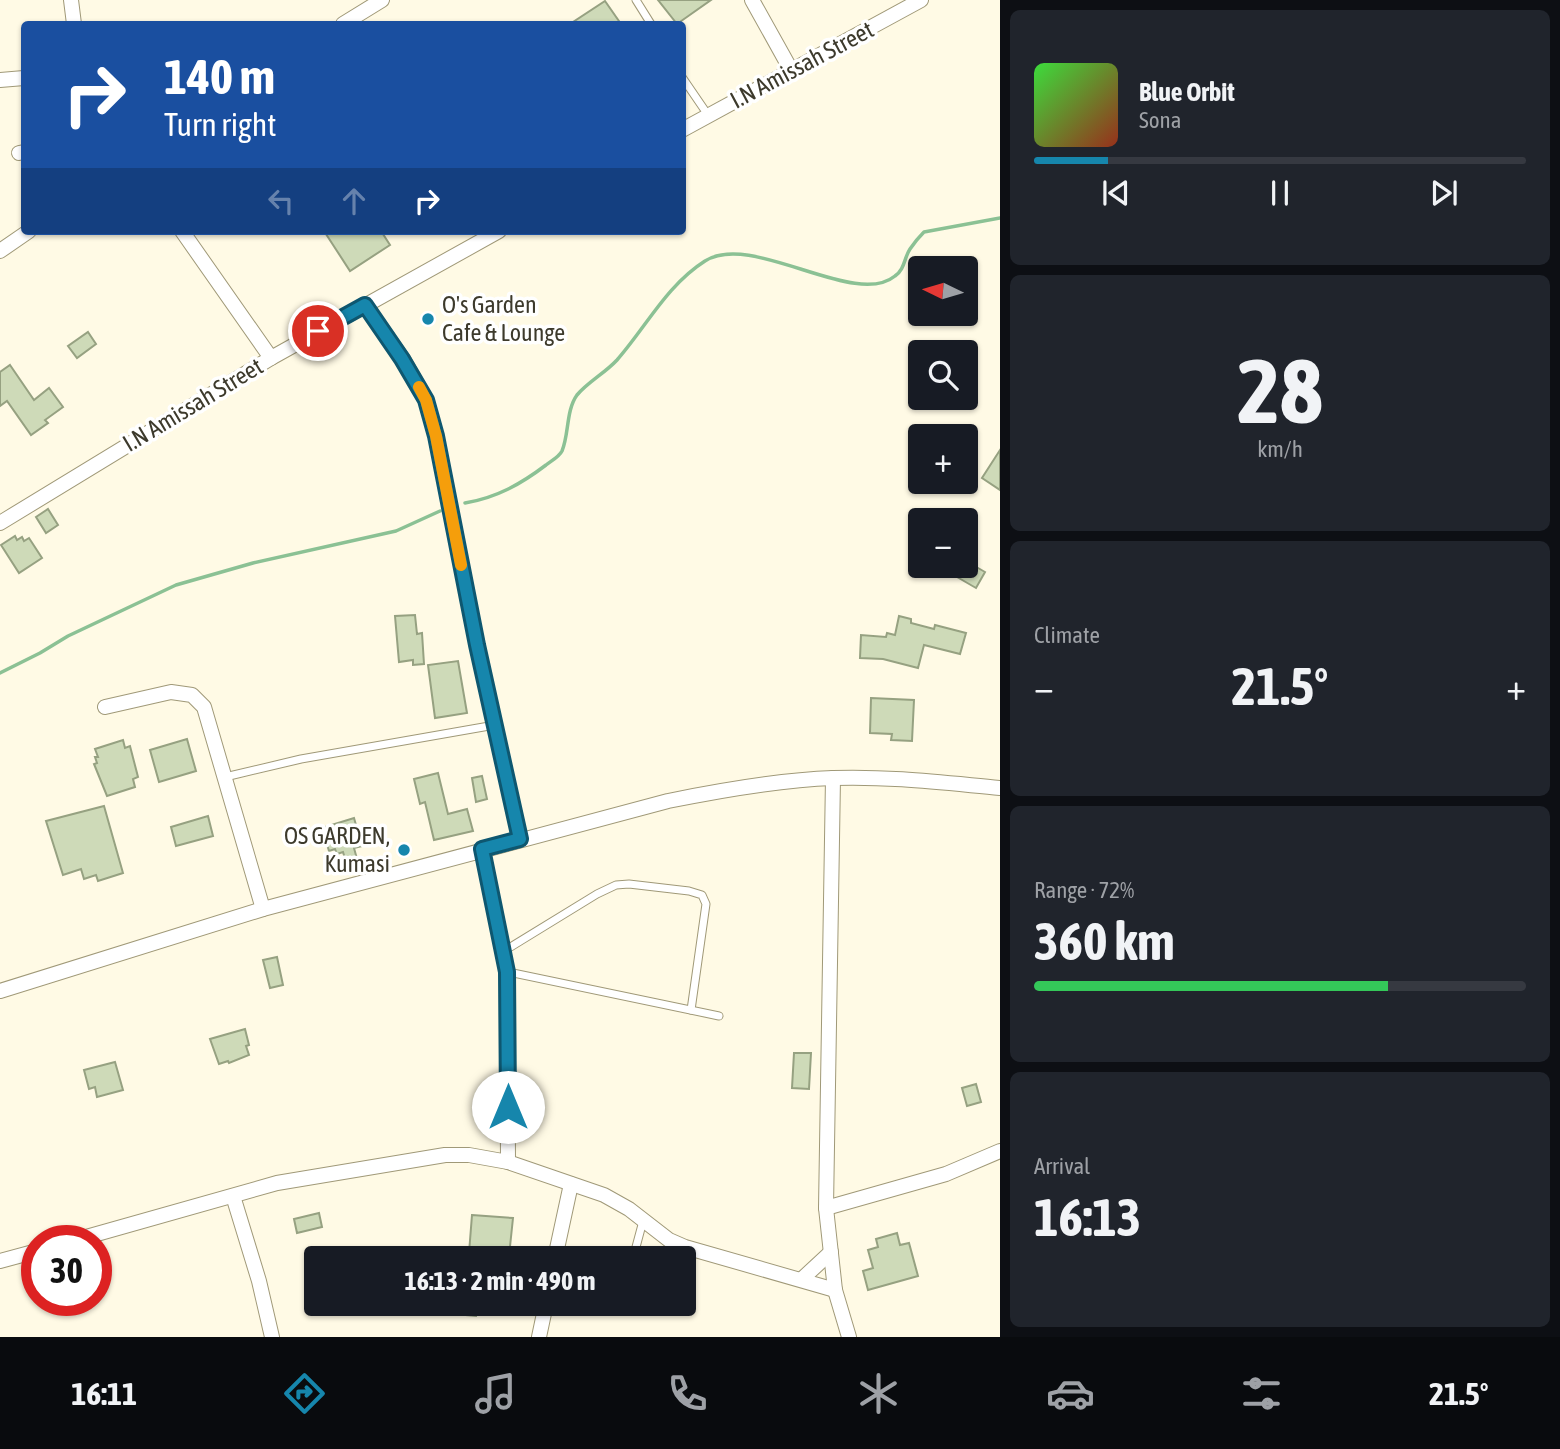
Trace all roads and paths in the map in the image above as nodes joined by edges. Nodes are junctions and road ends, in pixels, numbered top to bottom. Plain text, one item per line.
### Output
1 (71, 0) edge
2 (382, 0) edge
3 (636, 0) edge
4 (752, 0) edge
5 (921, 0) edge
6 (74, 21) edge
7 (348, 21) edge
8 (649, 21) edge
9 (791, 70) junction
10 (21, 78) edge
11 (0, 80) edge
12 (686, 87) edge
13 (708, 116) junction
14 (686, 128) edge
15 (23, 235) edge
16 (185, 235) edge
17 (492, 235) edge
18 (0, 251) edge
19 (365, 305) junction
20 (271, 358) junction
21 (0, 523) edge
22 (105, 707) dead end
23 (495, 725) junction
24 (224, 777) junction
25 (833, 778) junction
26 (1000, 788) edge
27 (520, 839) junction
28 (482, 849) junction
29 (263, 909) junction
30 (504, 951) junction
31 (507, 972) junction
32 (0, 991) edge
33 (691, 1010) junction
34 (719, 1016) dead end
35 (1000, 1151) edge
36 (508, 1161) junction
37 (571, 1184) junction
38 (233, 1196) junction
39 (826, 1208) junction
40 (644, 1220) junction
41 (112, 1230) edge
42 (558, 1246) edge
43 (636, 1246) edge
44 (831, 1252) junction
45 (21, 1255) edge
46 (0, 1261) edge
47 (802, 1279) junction
48 (835, 1290) junction
49 (543, 1316) edge
50 (272, 1337) edge
51 (539, 1337) edge
52 (849, 1337) edge

1 - 6 street
2 - 7 street
3 - 8 lane
4 - 9 street
5 - 9 street, I.N Amissah Street
9 - 13 street, I.N Amissah Street
10 - 11 street
12 - 13 lane
13 - 14 street, I.N Amissah Street
15 - 18 street
16 - 20 street
17 - 19 street, I.N Amissah Street
19 - 20 street, I.N Amissah Street
19 - 23 street
20 - 21 street, I.N Amissah Street
22 - 24 street
23 - 24 lane
23 - 27 street
24 - 29 street
25 - 26 street
25 - 27 street
25 - 39 street
27 - 28 street
28 - 29 street
28 - 30 street
29 - 32 street
30 - 31 street
30 - 33 lane
31 - 33 lane
31 - 36 street
33 - 34 lane
35 - 39 street
36 - 37 street
36 - 38 street
37 - 40 street
37 - 42 street
38 - 41 street
38 - 50 street
39 - 44 street
40 - 43 lane
40 - 47 street
44 - 47 street
44 - 48 street
45 - 46 street
47 - 48 street
48 - 52 street
49 - 51 street

